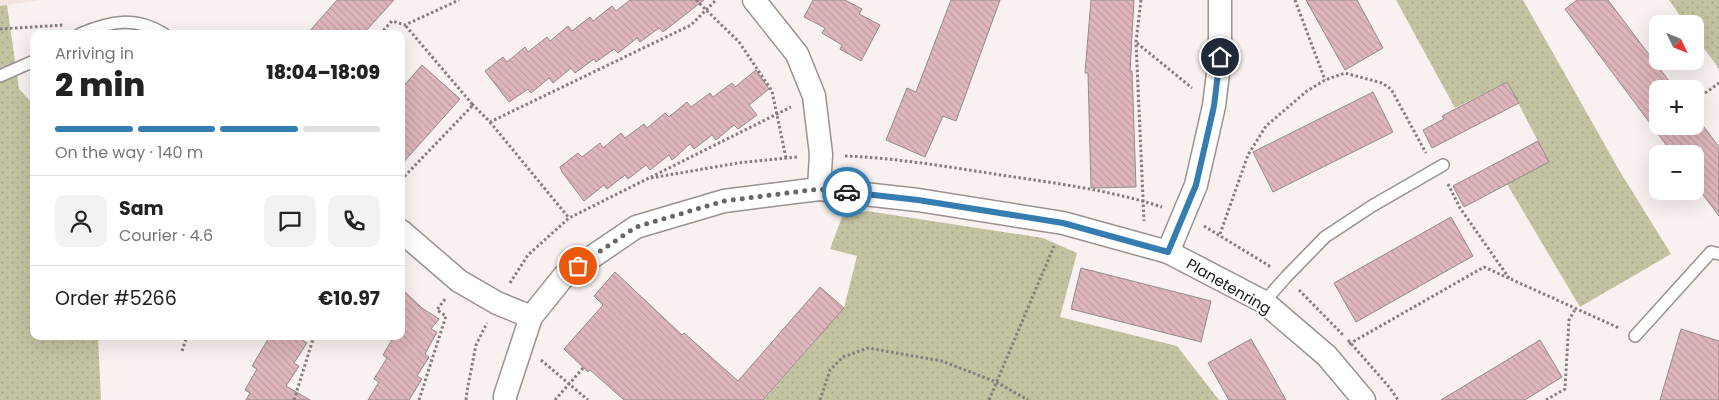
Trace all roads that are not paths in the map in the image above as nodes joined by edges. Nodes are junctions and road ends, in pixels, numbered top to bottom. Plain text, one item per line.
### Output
1 (754, 0) edge
2 (1220, 0) edge
3 (90, 30) edge
4 (158, 30) edge
5 (30, 63) edge
6 (0, 76) edge
7 (1439, 168) road end
8 (819, 189) junction
9 (405, 234) edge
10 (1168, 252) junction
11 (1719, 254) edge
12 (1264, 302) junction
13 (530, 317) junction
14 (1635, 336) road end
15 (505, 400) edge
16 (1364, 400) edge

1 - 8 street
2 - 10 street
3 - 4 lane
5 - 6 lane
7 - 12 lane
8 - 10 street, Planetenring
8 - 13 street, Planetenring
9 - 13 street
10 - 12 street, Planetenring
11 - 14 lane
12 - 16 street, Planetenring
13 - 15 street, Planetenring

